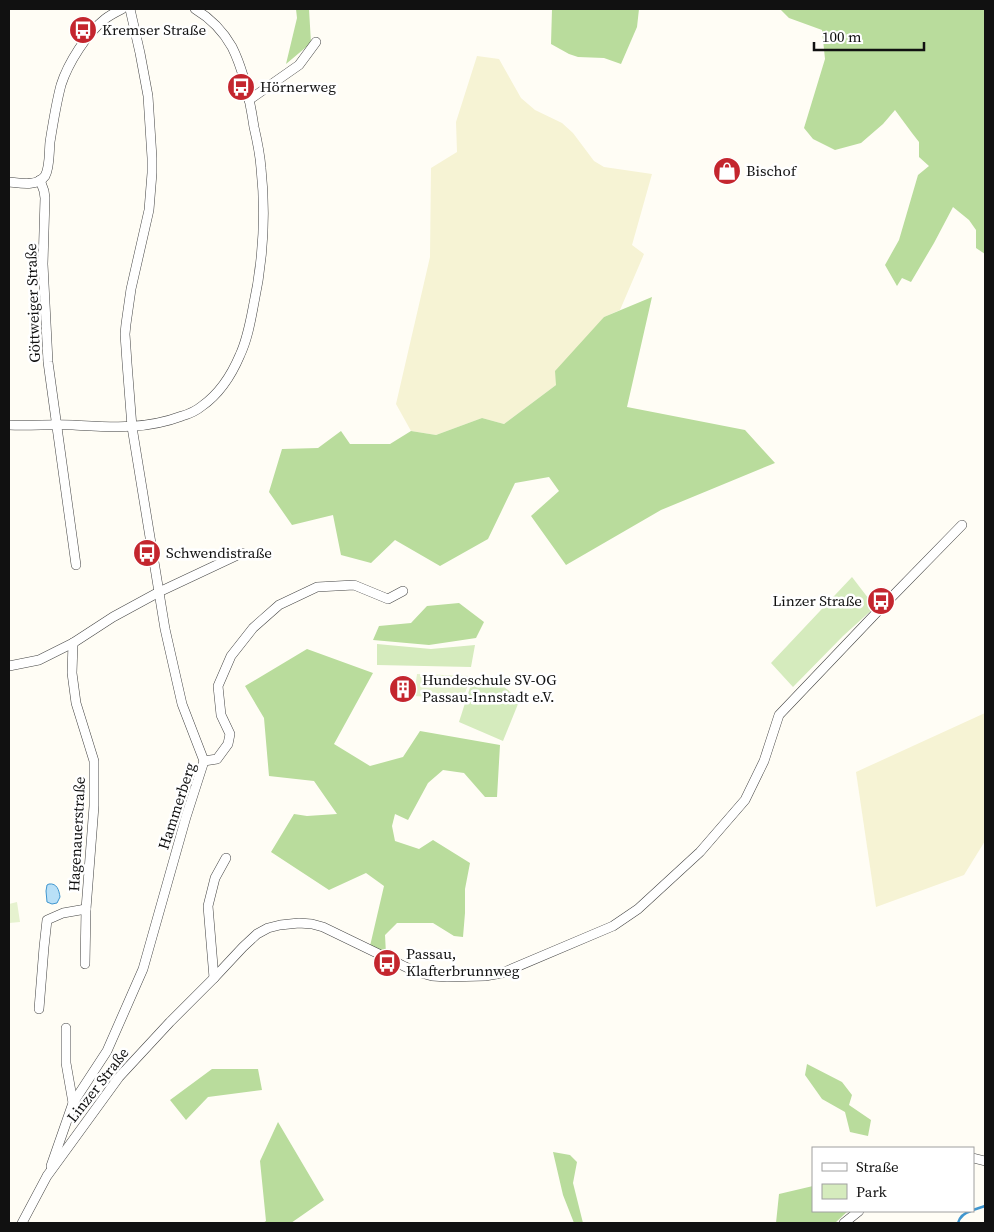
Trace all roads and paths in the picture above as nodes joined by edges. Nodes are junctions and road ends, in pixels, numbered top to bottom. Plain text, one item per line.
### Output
1 (122, 9) edge
2 (130, 9) edge
3 (195, 9) edge
4 (316, 42) dead end
5 (250, 100) junction
6 (40, 180) junction
7 (9, 182) edge
8 (9, 425) edge
9 (56, 425) junction
10 (132, 427) junction
11 (962, 525) dead end
12 (242, 553) dead end
13 (76, 565) dead end
14 (403, 591) dead end
15 (159, 592) junction
16 (73, 643) junction
17 (9, 666) edge
18 (204, 760) junction
19 (226, 858) dead end
20 (86, 909) junction
21 (85, 964) dead end
22 (214, 978) junction
23 (39, 1009) dead end
24 (66, 1028) dead end
25 (73, 1103) junction
26 (47, 1176) junction
27 (858, 1212) edge
28 (22, 1223) edge
29 (844, 1223) edge

1 - 6 street
2 - 10 street
3 - 5 street
4 - 5 street
5 - 10 street
6 - 7 street
6 - 9 street, Göttweiger Straße
8 - 9 street
9 - 10 street
9 - 13 street
10 - 15 street
11 - 22 street, Linzer Straße
12 - 15 street
14 - 18 street, Hammerberg
15 - 16 street
15 - 18 street
16 - 17 street
16 - 20 street, Hagenauerstraße
18 - 25 street, Hammerberg
19 - 22 street
20 - 21 street, Hagenauerstraße
20 - 23 street, Hagenauerstraße
22 - 26 street, Linzer Straße
24 - 25 street, Hammerberg
25 - 26 street, Hammerberg
26 - 28 street, Linzer Straße
27 - 29 street

